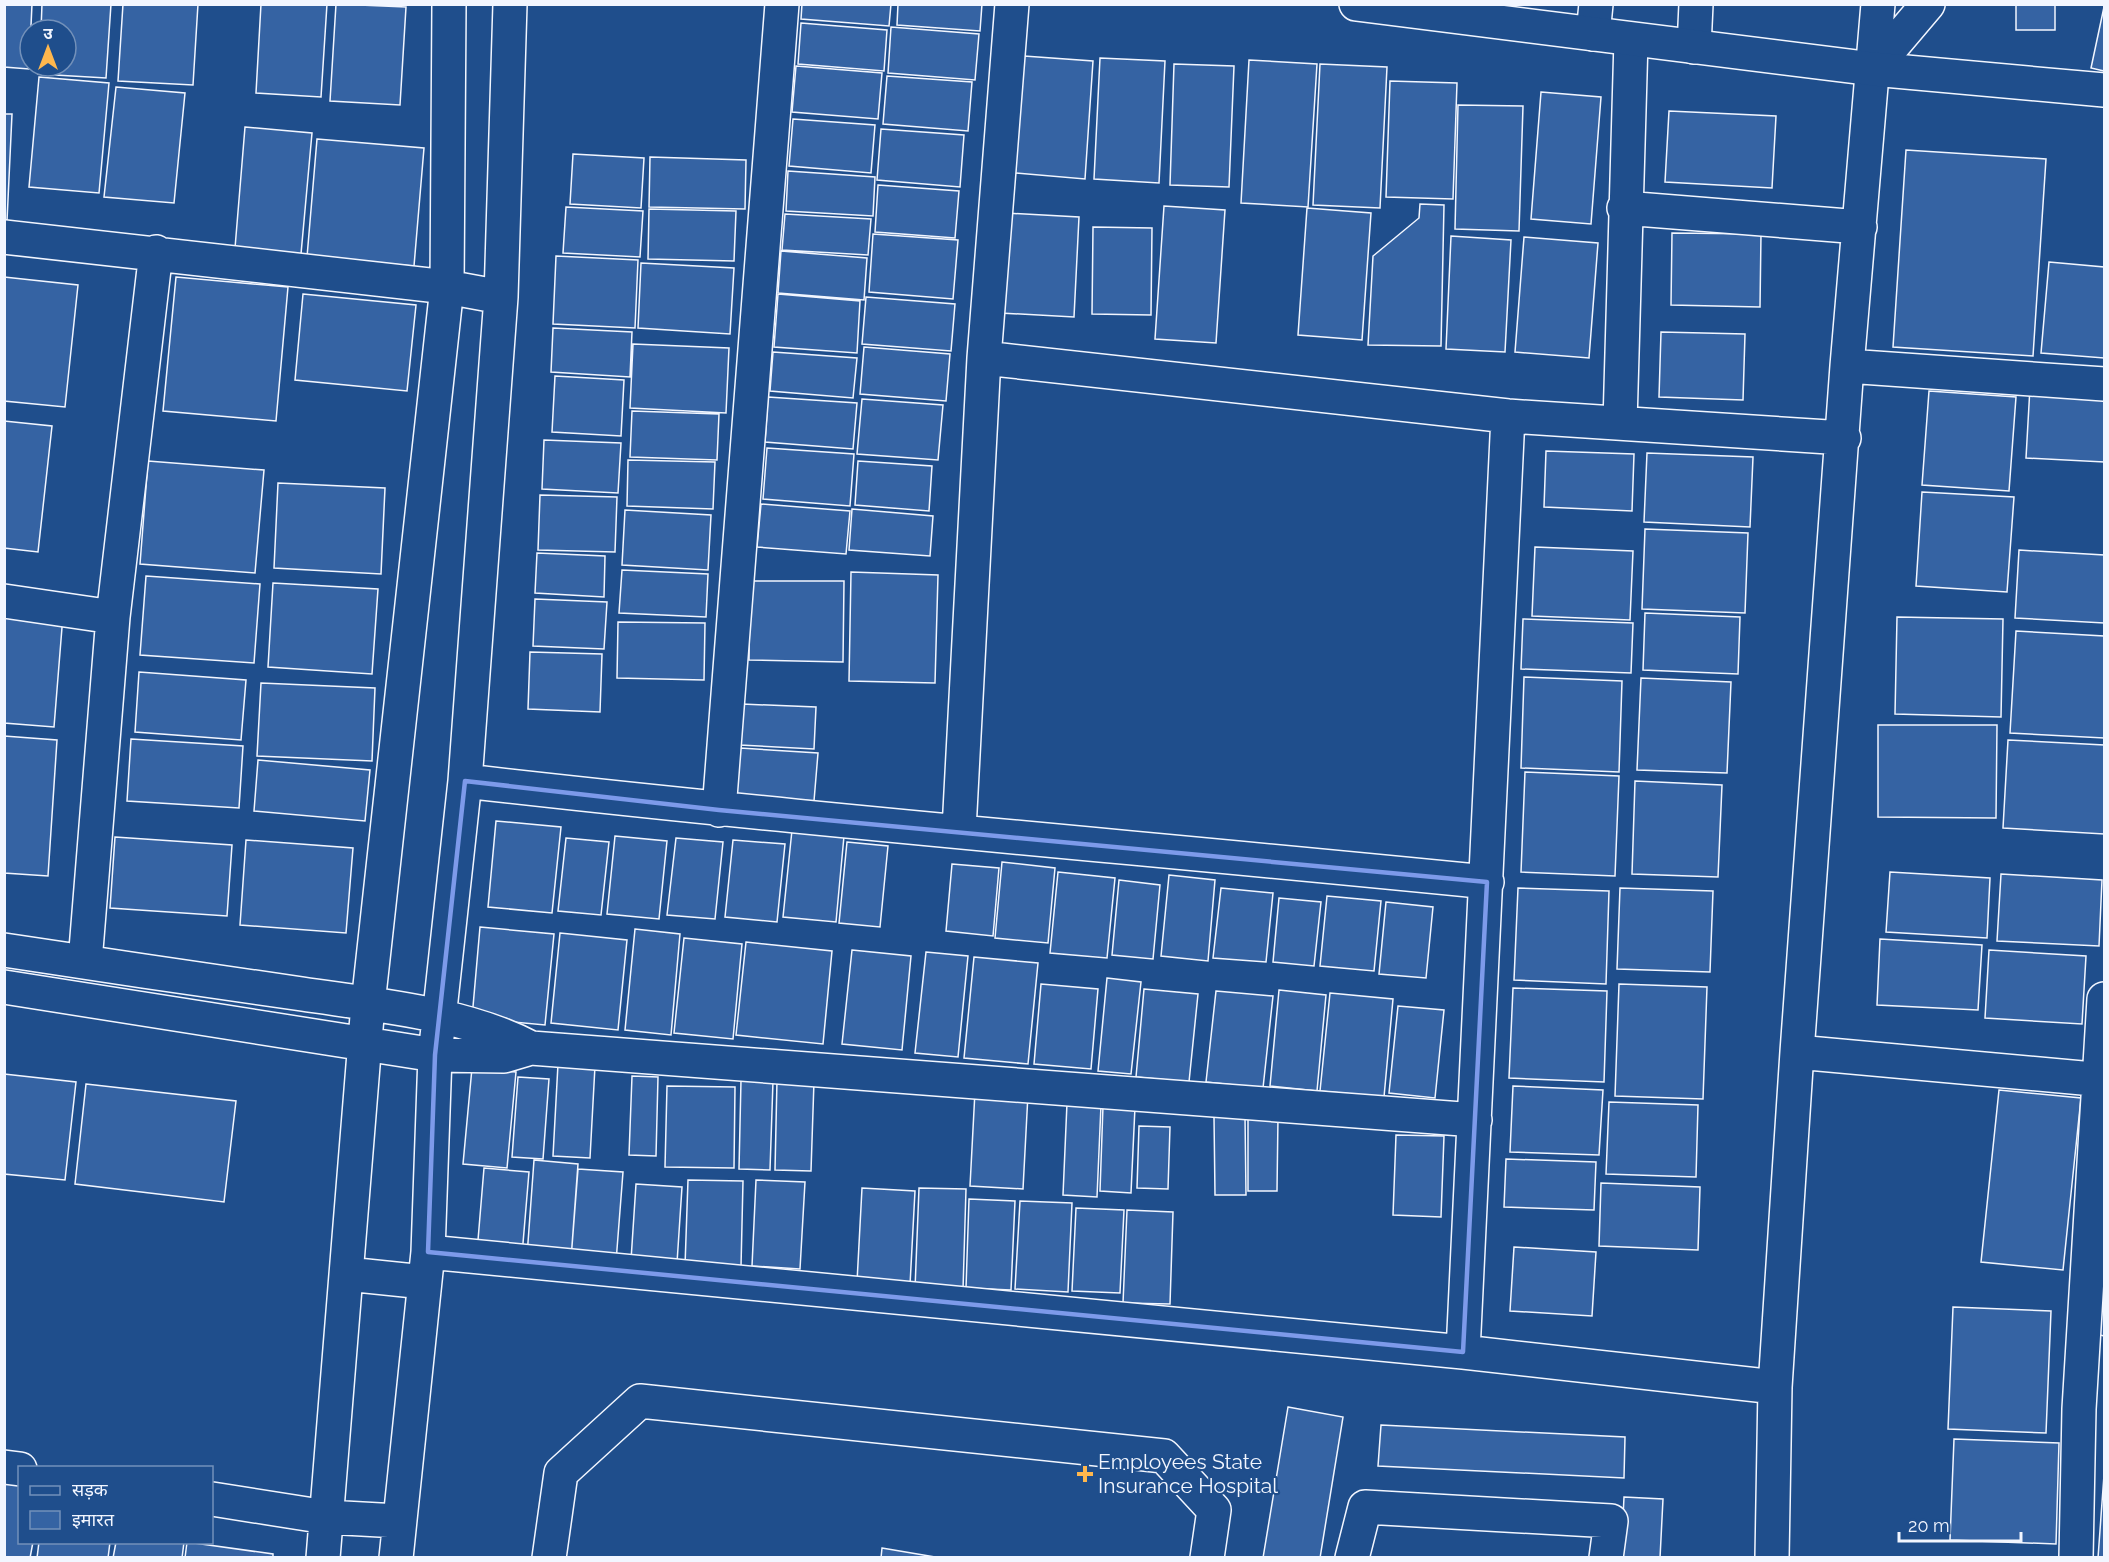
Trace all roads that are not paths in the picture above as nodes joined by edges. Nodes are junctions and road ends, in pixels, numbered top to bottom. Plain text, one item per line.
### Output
1 (449, 4) edge
2 (510, 4) edge
3 (782, 4) edge
4 (1012, 4) edge
5 (1356, 4) edge
6 (1696, 4) edge
7 (1878, 4) edge
8 (1928, 4) edge
9 (1594, 19) edge
10 (1631, 40) junction
11 (1694, 47) junction
12 (1874, 69) junction
13 (2104, 90) edge
14 (1624, 208) junction
15 (1860, 227) junction
16 (4, 237) edge
17 (156, 252) junction
18 (447, 287) junction
19 (501, 297) junction
20 (984, 358) junction
21 (1847, 366) junction
22 (2104, 384) edge
23 (1508, 416) junction
24 (1620, 423) junction
25 (1844, 438) junction
26 (4, 602) edge
27 (113, 617) junction
28 (465, 781) junction
29 (719, 810) junction
30 (959, 830) junction
31 (1486, 882) junction
32 (4, 950) edge
33 (85, 962) junction
34 (4, 987) edge
35 (2104, 999) edge
36 (368, 1004) junction
37 (438, 1017) junction
38 (367, 1042) junction
39 (531, 1048) junction
40 (1797, 1052) junction
41 (435, 1055) junction
42 (2101, 1080) edge
43 (1475, 1120) junction
44 (426, 1267) junction
45 (347, 1274) junction
46 (1463, 1352) junction
47 (1775, 1387) junction
48 (2092, 1410) edge
49 (213, 1499) edge
50 (326, 1517) junction
51 (398, 1521) junction
52 (323, 1557) edge
53 (396, 1557) edge
54 (549, 1557) edge
55 (1207, 1557) edge
56 (1352, 1557) edge
57 (1606, 1557) edge
58 (1772, 1557) edge
59 (2076, 1557) edge

1 - 18 street
2 - 19 street
3 - 29 street
4 - 20 street
5 - 9 street
6 - 11 street
7 - 12 street
8 - 12 street
9 - 10 street
10 - 11 street
10 - 14 street
11 - 12 street
12 - 13 street
12 - 15 street
14 - 15 street
14 - 24 street
15 - 21 street
16 - 17 street
17 - 18 street
17 - 27 street
18 - 19 street
18 - 36 street
19 - 28 street
20 - 23 street
20 - 30 street
21 - 22 street
21 - 25 street
23 - 24 street
23 - 31 street
24 - 25 street
25 - 40 street
26 - 27 street
27 - 33 street
28 - 29 street
28 - 37 street
29 - 30 street
30 - 31 street
31 - 43 street
32 - 33 street
33 - 36 street
34 - 38 street
35 - 42 street
36 - 37 street
36 - 38 street
37 - 39 street
37 - 41 street
38 - 41 street
38 - 45 street
39 - 41 street
39 - 43 street
40 - 42 street
40 - 47 street
41 - 44 street
42 - 48 street
43 - 46 street
44 - 45 street
44 - 46 street
44 - 51 street
45 - 50 street
46 - 47 street
47 - 58 street
48 - 59 street
49 - 50 street
50 - 51 street
50 - 52 street
51 - 53 street
54 - 55 street
56 - 57 street

